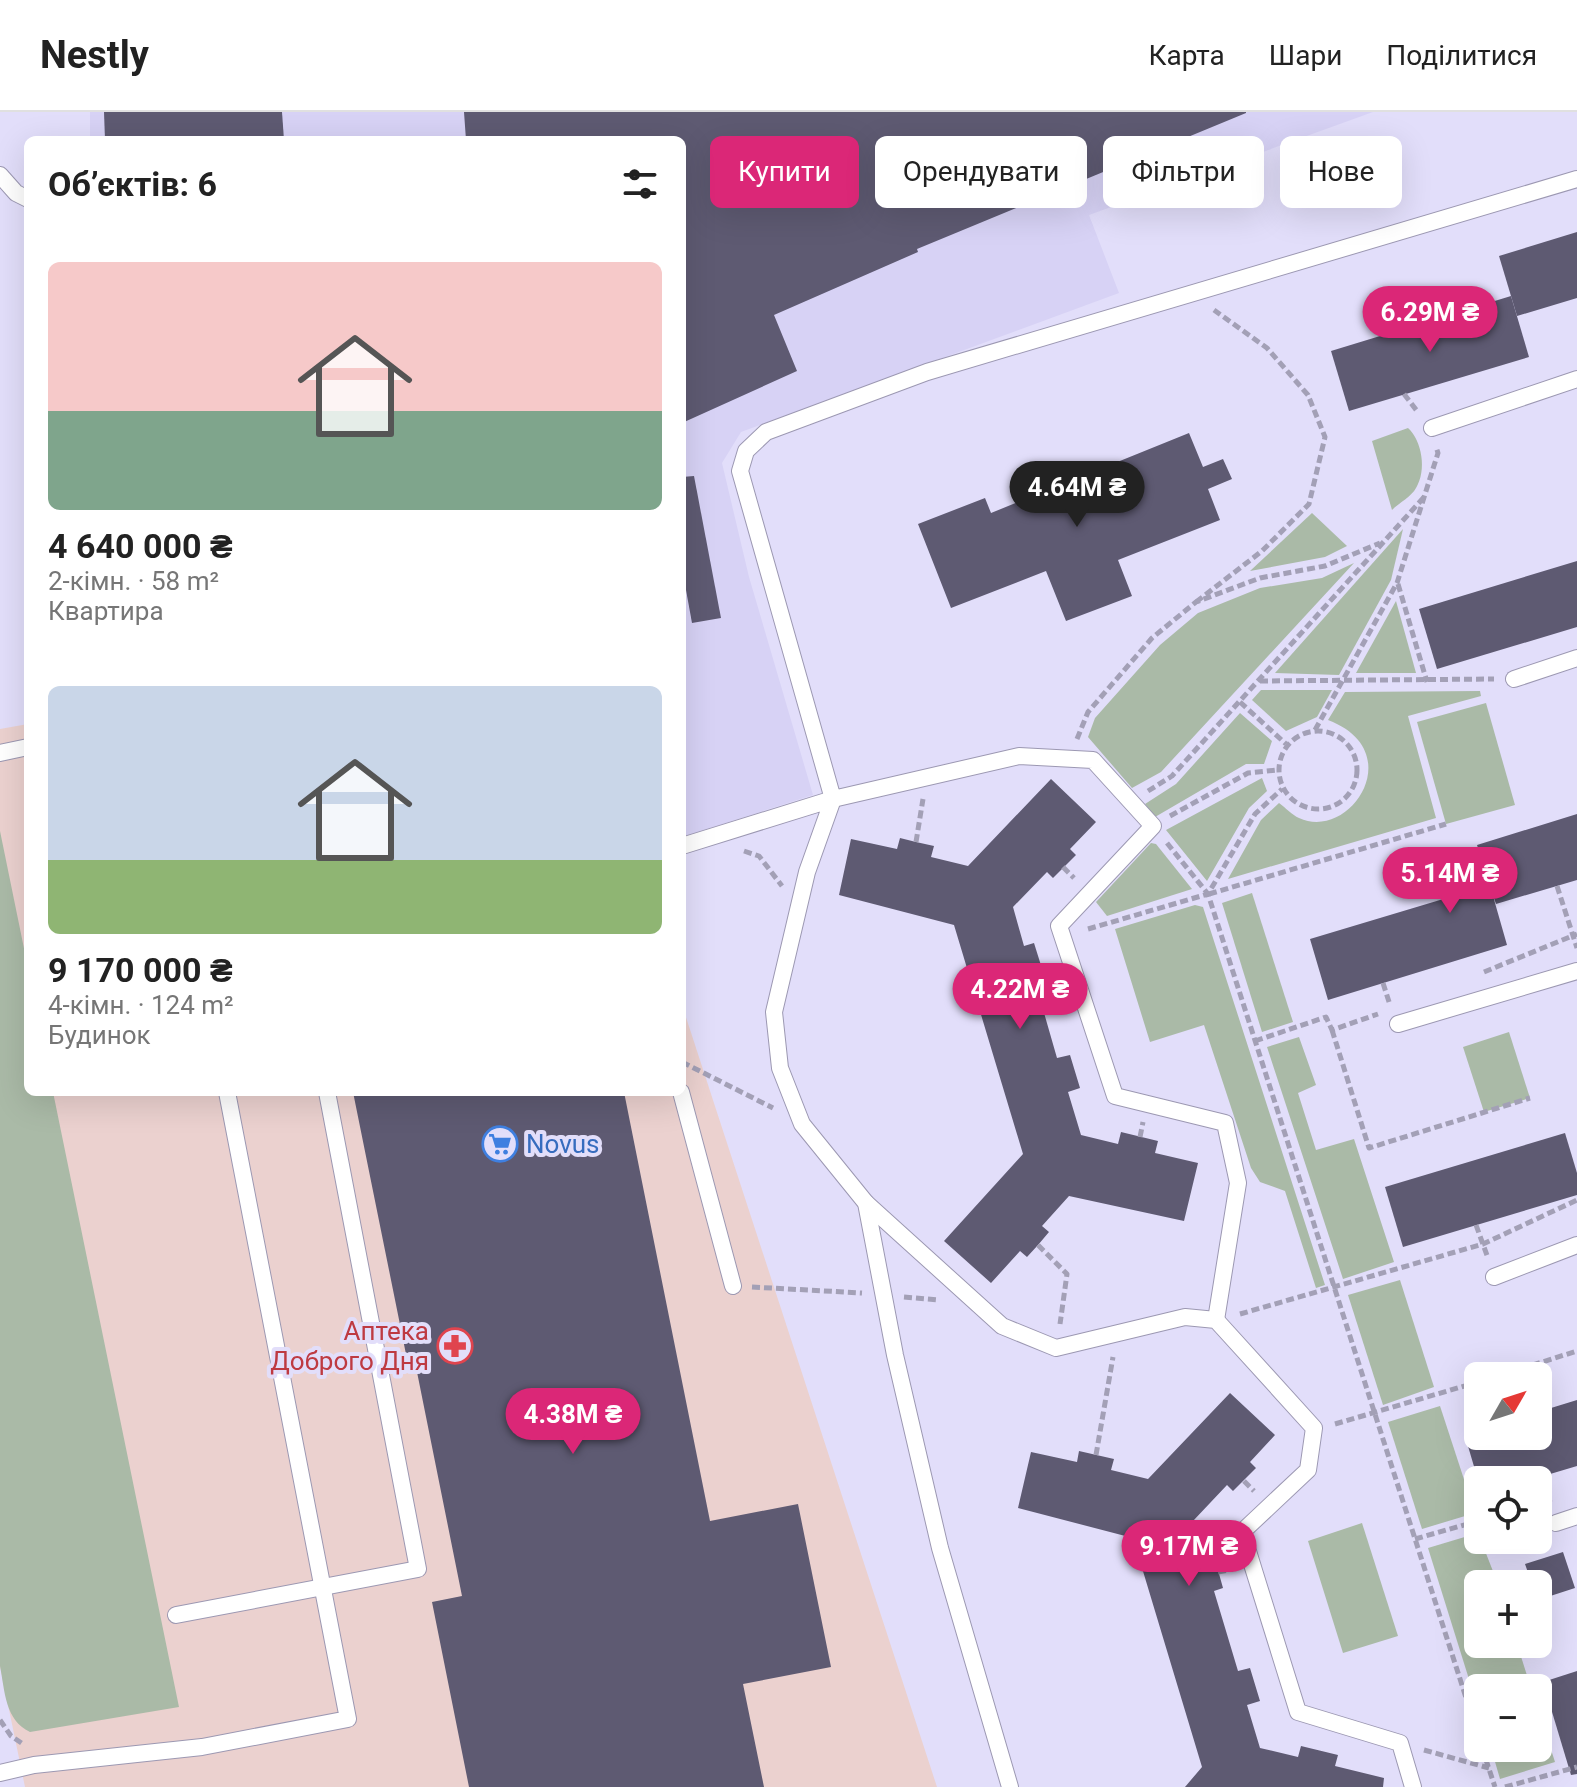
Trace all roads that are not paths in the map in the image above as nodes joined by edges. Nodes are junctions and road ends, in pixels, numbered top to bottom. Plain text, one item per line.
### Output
1 (0, 175) edge
2 (1577, 179) edge
3 (24, 197) edge
4 (1577, 379) edge
5 (1432, 428) road end
6 (1577, 658) edge
7 (1514, 679) road end
8 (24, 748) edge
9 (0, 753) edge
10 (833, 799) junction
11 (686, 845) edge
12 (1577, 971) edge
13 (1395, 1016) road end
14 (228, 1096) edge
15 (328, 1096) edge
16 (682, 1096) edge
17 (866, 1203) junction
18 (1577, 1245) edge
19 (1494, 1277) road end
20 (733, 1286) road end
21 (1216, 1320) junction
22 (1577, 1516) edge
23 (1556, 1523) dead end
24 (322, 1587) junction
25 (176, 1615) dead end
26 (0, 1773) edge
27 (1010, 1787) edge
28 (1413, 1787) edge

1 - 3 lane
2 - 10 lane
4 - 5 lane
6 - 7 lane
8 - 9 lane
10 - 11 lane
10 - 17 lane
10 - 21 lane
12 - 13 lane
14 - 24 lane
15 - 24 lane
16 - 20 lane
17 - 21 lane
17 - 27 lane
18 - 19 lane
21 - 28 lane
22 - 23 lane
24 - 25 lane
24 - 26 lane

